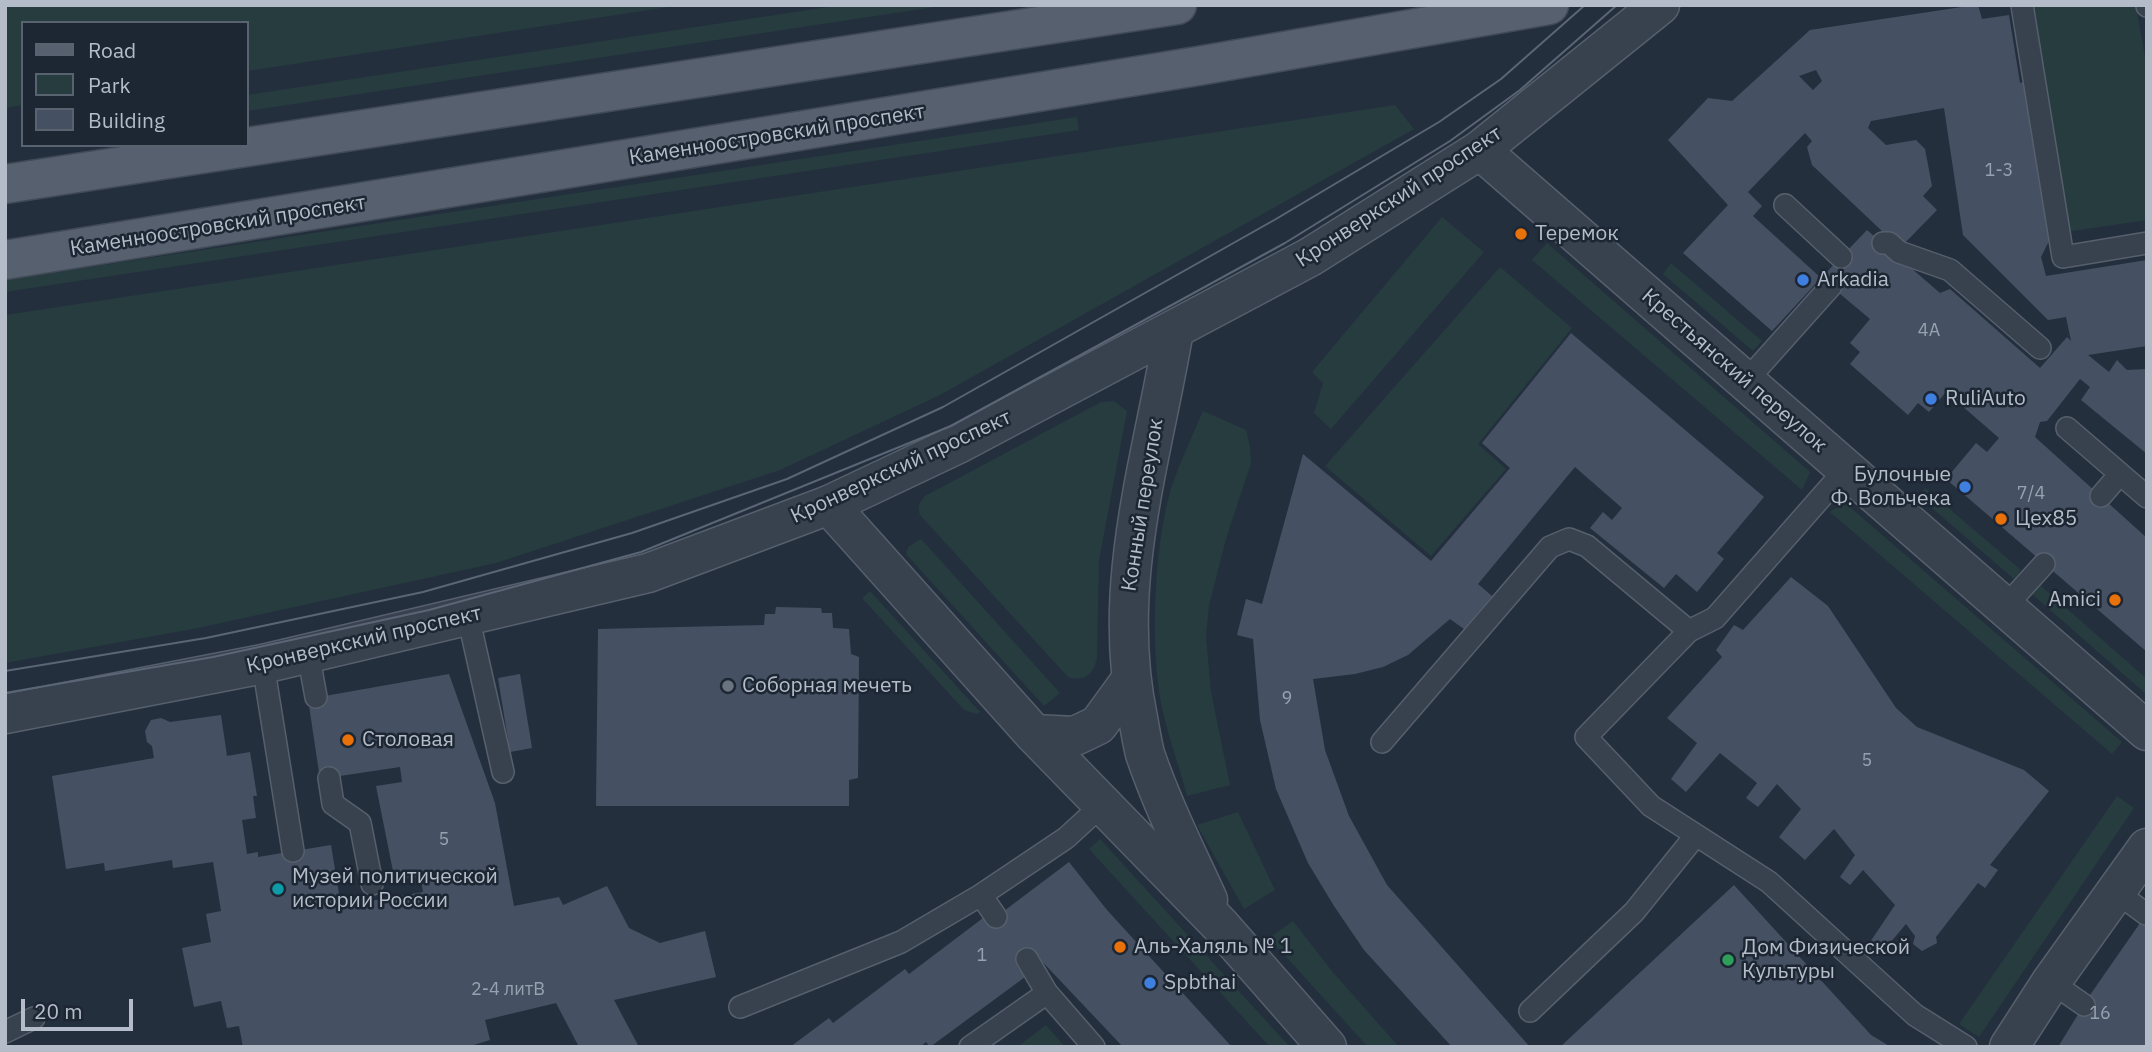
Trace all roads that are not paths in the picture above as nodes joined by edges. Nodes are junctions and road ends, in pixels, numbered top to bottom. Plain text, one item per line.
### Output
1 (1177, 5) edge
2 (1549, 5) edge
3 (1660, 5) edge
4 (2022, 5) edge
5 (247, 147) edge
6 (248, 147) edge
7 (1480, 150) junction
8 (5, 184) edge
9 (1785, 205) dead end
10 (1883, 243) dead end
11 (2147, 243) edge
12 (1841, 257) dead end
13 (5, 260) edge
14 (1831, 286) dead end
15 (1174, 330) junction
16 (2040, 348) dead end
17 (1745, 382) junction
18 (2067, 428) dead end
19 (1846, 468) junction
20 (2120, 474) junction
21 (2101, 496) dead end
22 (2147, 497) edge
23 (829, 505) junction
24 (2043, 564) dead end
25 (2004, 608) junction
26 (468, 616) junction
27 (1689, 631) junction
28 (308, 653) junction
29 (263, 664) junction
30 (1130, 681) junction
31 (316, 697) dead end
32 (5, 714) edge
33 (2147, 731) edge
34 (1034, 734) junction
35 (1382, 742) dead end
36 (503, 772) dead end
37 (329, 778) dead end
38 (1103, 804) junction
39 (1696, 835) junction
40 (2147, 848) edge
41 (293, 851) dead end
42 (372, 884) dead end
43 (2115, 891) junction
44 (981, 895) junction
45 (2146, 914) edge
46 (996, 917) dead end
47 (1220, 925) junction
48 (1027, 959) dead end
49 (2051, 982) junction
50 (1047, 993) junction
51 (2084, 1005) dead end
52 (740, 1007) dead end
53 (1530, 1010) dead end
54 (34, 1018) dead end
55 (5, 1032) edge
56 (970, 1047) edge
57 (1094, 1047) edge
58 (1327, 1047) edge
59 (1966, 1047) edge
60 (2009, 1047) edge

1 - 6 main road
2 - 13 main road, Каменноостровский проспект
3 - 7 street, Кронверкский проспект
4 - 11 lane
5 - 8 main road
7 - 15 street, Кронверкский проспект
7 - 17 street, Крестьянский переулок
9 - 12 lane
10 - 16 lane
14 - 17 lane
15 - 23 street, Кронверкский проспект
15 - 30 street, Конный переулок
17 - 19 street, Крестьянский переулок
18 - 20 lane
19 - 25 street, Крестьянский переулок
19 - 27 lane
20 - 21 lane
20 - 22 lane
23 - 26 street, Кронверкский проспект
23 - 34 street, Конный переулок
24 - 25 lane
25 - 33 street, Крестьянский переулок
26 - 28 street, Кронверкский проспект
26 - 36 lane
27 - 35 lane
27 - 39 lane
28 - 29 street, Кронверкский проспект
28 - 31 lane
29 - 32 street, Кронверкский проспект
29 - 41 lane
30 - 34 street
30 - 47 street, Конный переулок
34 - 38 street, Конный переулок
37 - 42 lane
38 - 44 lane
38 - 47 street, Конный переулок
39 - 53 lane
39 - 59 lane
40 - 43 street
43 - 45 lane
43 - 49 street
44 - 46 lane
44 - 52 lane
47 - 58 street, Конный переулок
48 - 50 lane
49 - 51 lane
49 - 60 street
50 - 56 lane
50 - 57 lane
54 - 55 lane

